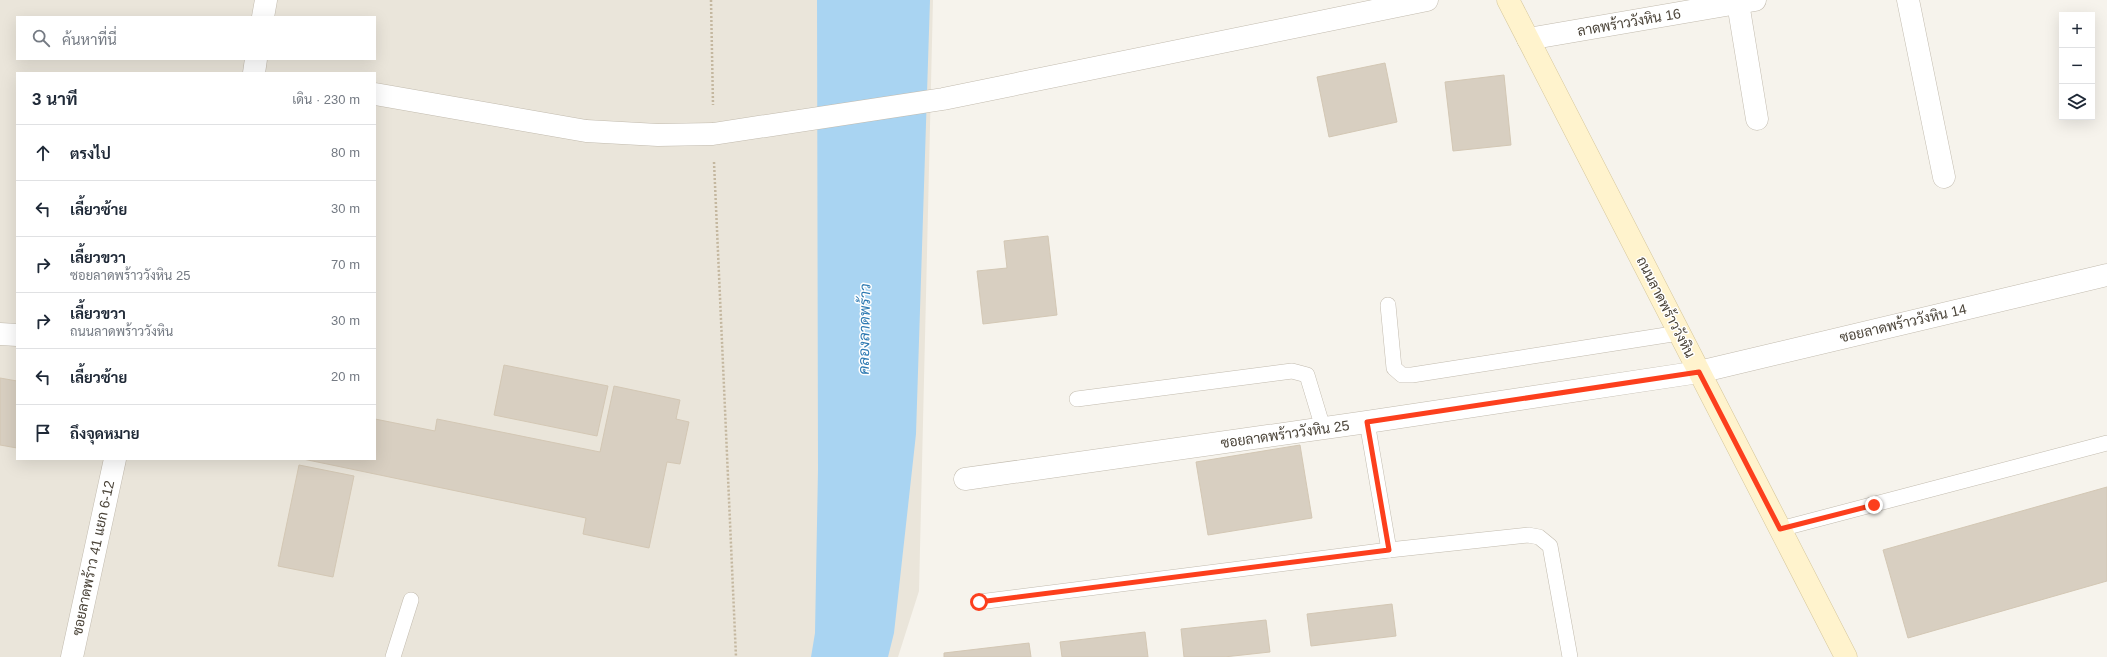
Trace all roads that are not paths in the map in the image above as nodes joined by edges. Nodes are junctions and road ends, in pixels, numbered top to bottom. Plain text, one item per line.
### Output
1 (266, 0) edge
2 (1427, 0) edge
3 (1508, 0) edge
4 (1908, 0) edge
5 (1746, 2) edge
6 (263, 16) edge
7 (1528, 39) junction
8 (256, 60) edge
9 (254, 72) edge
10 (376, 94) edge
11 (1757, 119) dead end
12 (1944, 177) dead end
13 (2107, 275) edge
14 (1388, 305) dead end
15 (1679, 333) junction
16 (0, 334) edge
17 (16, 335) edge
18 (1699, 372) junction
19 (1077, 399) dead end
20 (1367, 422) junction
21 (1323, 428) junction
22 (2107, 442) edge
23 (115, 460) edge
24 (965, 479) dead end
25 (1780, 529) junction
26 (1389, 550) junction
27 (411, 600) dead end
28 (979, 602) dead end
29 (72, 657) edge
30 (393, 657) edge
31 (1570, 657) edge
32 (1846, 657) edge

1 - 6 street
2 - 10 street
3 - 7 main road, ถนนลาดพร้าววังหิน
4 - 12 street
5 - 7 street, ลาดพร้าววังหิน 16
5 - 11 street
7 - 15 main road, ถนนลาดพร้าววังหิน
8 - 9 street
13 - 18 street, ซอยลาดพร้าววังหิน 14
14 - 15 lane
15 - 18 main road, ถนนลาดพร้าววังหิน
16 - 17 street
18 - 20 street, ซอยลาดพร้าววังหิน 25
18 - 25 main road, ถนนลาดพร้าววังหิน
19 - 21 lane
20 - 21 street, ซอยลาดพร้าววังหิน 25
20 - 26 lane
21 - 24 street, ซอยลาดพร้าววังหิน 25
22 - 25 lane
23 - 29 street, ซอยลาดพร้าว 41 แยก 6-12
25 - 32 main road, ถนนลาดพร้าววังหิน
26 - 28 lane
26 - 31 lane
27 - 30 lane

